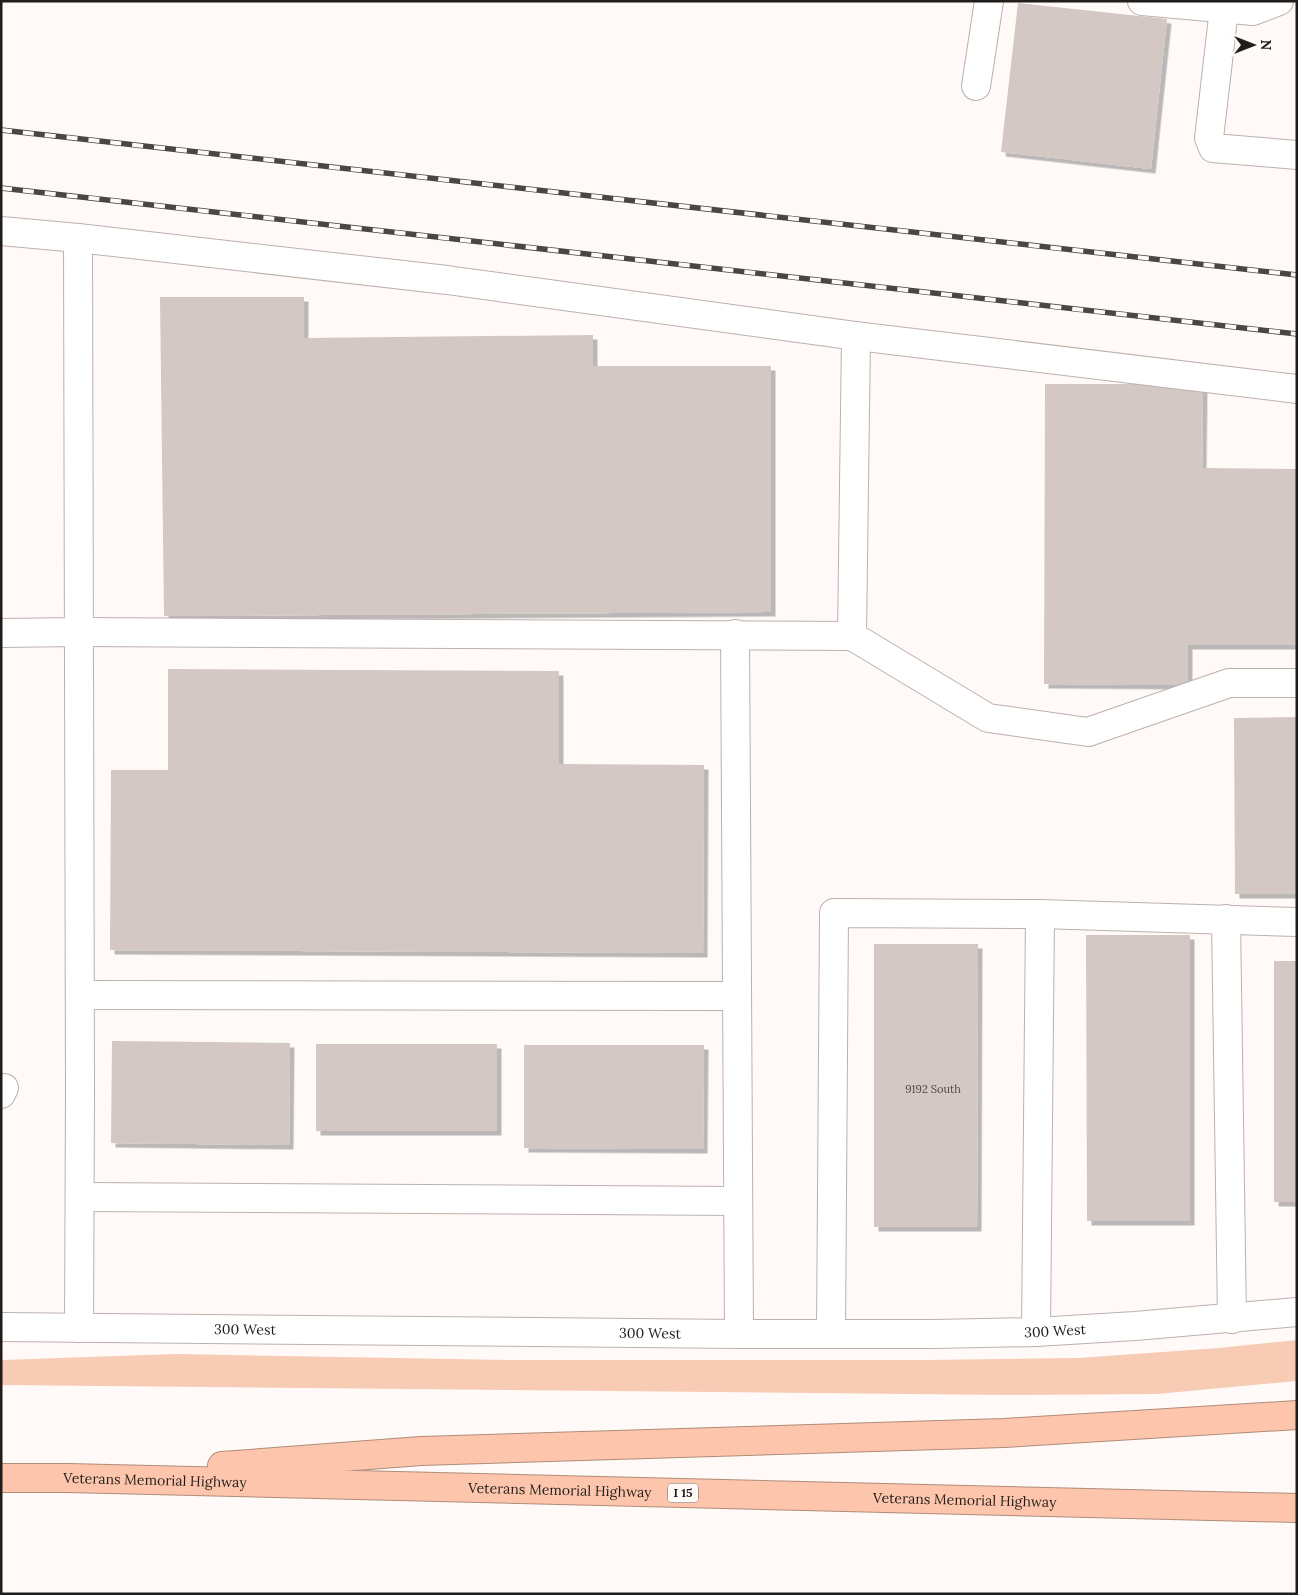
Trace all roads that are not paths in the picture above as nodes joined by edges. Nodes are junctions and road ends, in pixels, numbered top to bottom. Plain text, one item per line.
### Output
1 (989, 1) edge
2 (1142, 1) edge
3 (1280, 1) edge
4 (1224, 9) junction
5 (976, 86) dead end
6 (1297, 155) edge
7 (1, 231) edge
8 (78, 238) junction
9 (856, 336) junction
10 (1297, 389) edge
11 (78, 632) junction
12 (1, 633) edge
13 (734, 634) junction
14 (852, 636) junction
15 (1297, 683) edge
16 (1040, 914) junction
17 (1226, 919) junction
18 (1297, 922) edge
19 (80, 995) junction
20 (737, 996) junction
21 (80, 1197) junction
22 (738, 1201) junction
23 (1297, 1312) edge
24 (1232, 1319) junction
25 (1, 1327) edge
26 (79, 1328) junction
27 (1036, 1332) junction
28 (739, 1334) junction
29 (831, 1334) junction
30 (1297, 1414) edge
31 (1, 1478) edge
32 (68, 1478) junction
33 (1297, 1508) edge

1 - 5 street
2 - 4 street
3 - 4 street
4 - 6 street
7 - 8 street
8 - 9 street
8 - 11 street
9 - 10 street
9 - 14 street
11 - 12 street
11 - 13 street
11 - 19 street
13 - 14 street
13 - 20 street
14 - 15 street
16 - 17 street
16 - 27 street
16 - 29 street
17 - 18 street
17 - 24 street
19 - 20 street
19 - 21 street
20 - 22 street
21 - 22 street
21 - 26 street
22 - 28 street
23 - 24 street, 300 West
24 - 27 street, 300 West
25 - 26 street, 300 West
26 - 28 street, 300 West
27 - 29 street, 300 West
28 - 29 street, 300 West
30 - 32 highway
31 - 32 highway, Veterans Memorial Highway / I 15
32 - 33 highway, Veterans Memorial Highway / I 15

